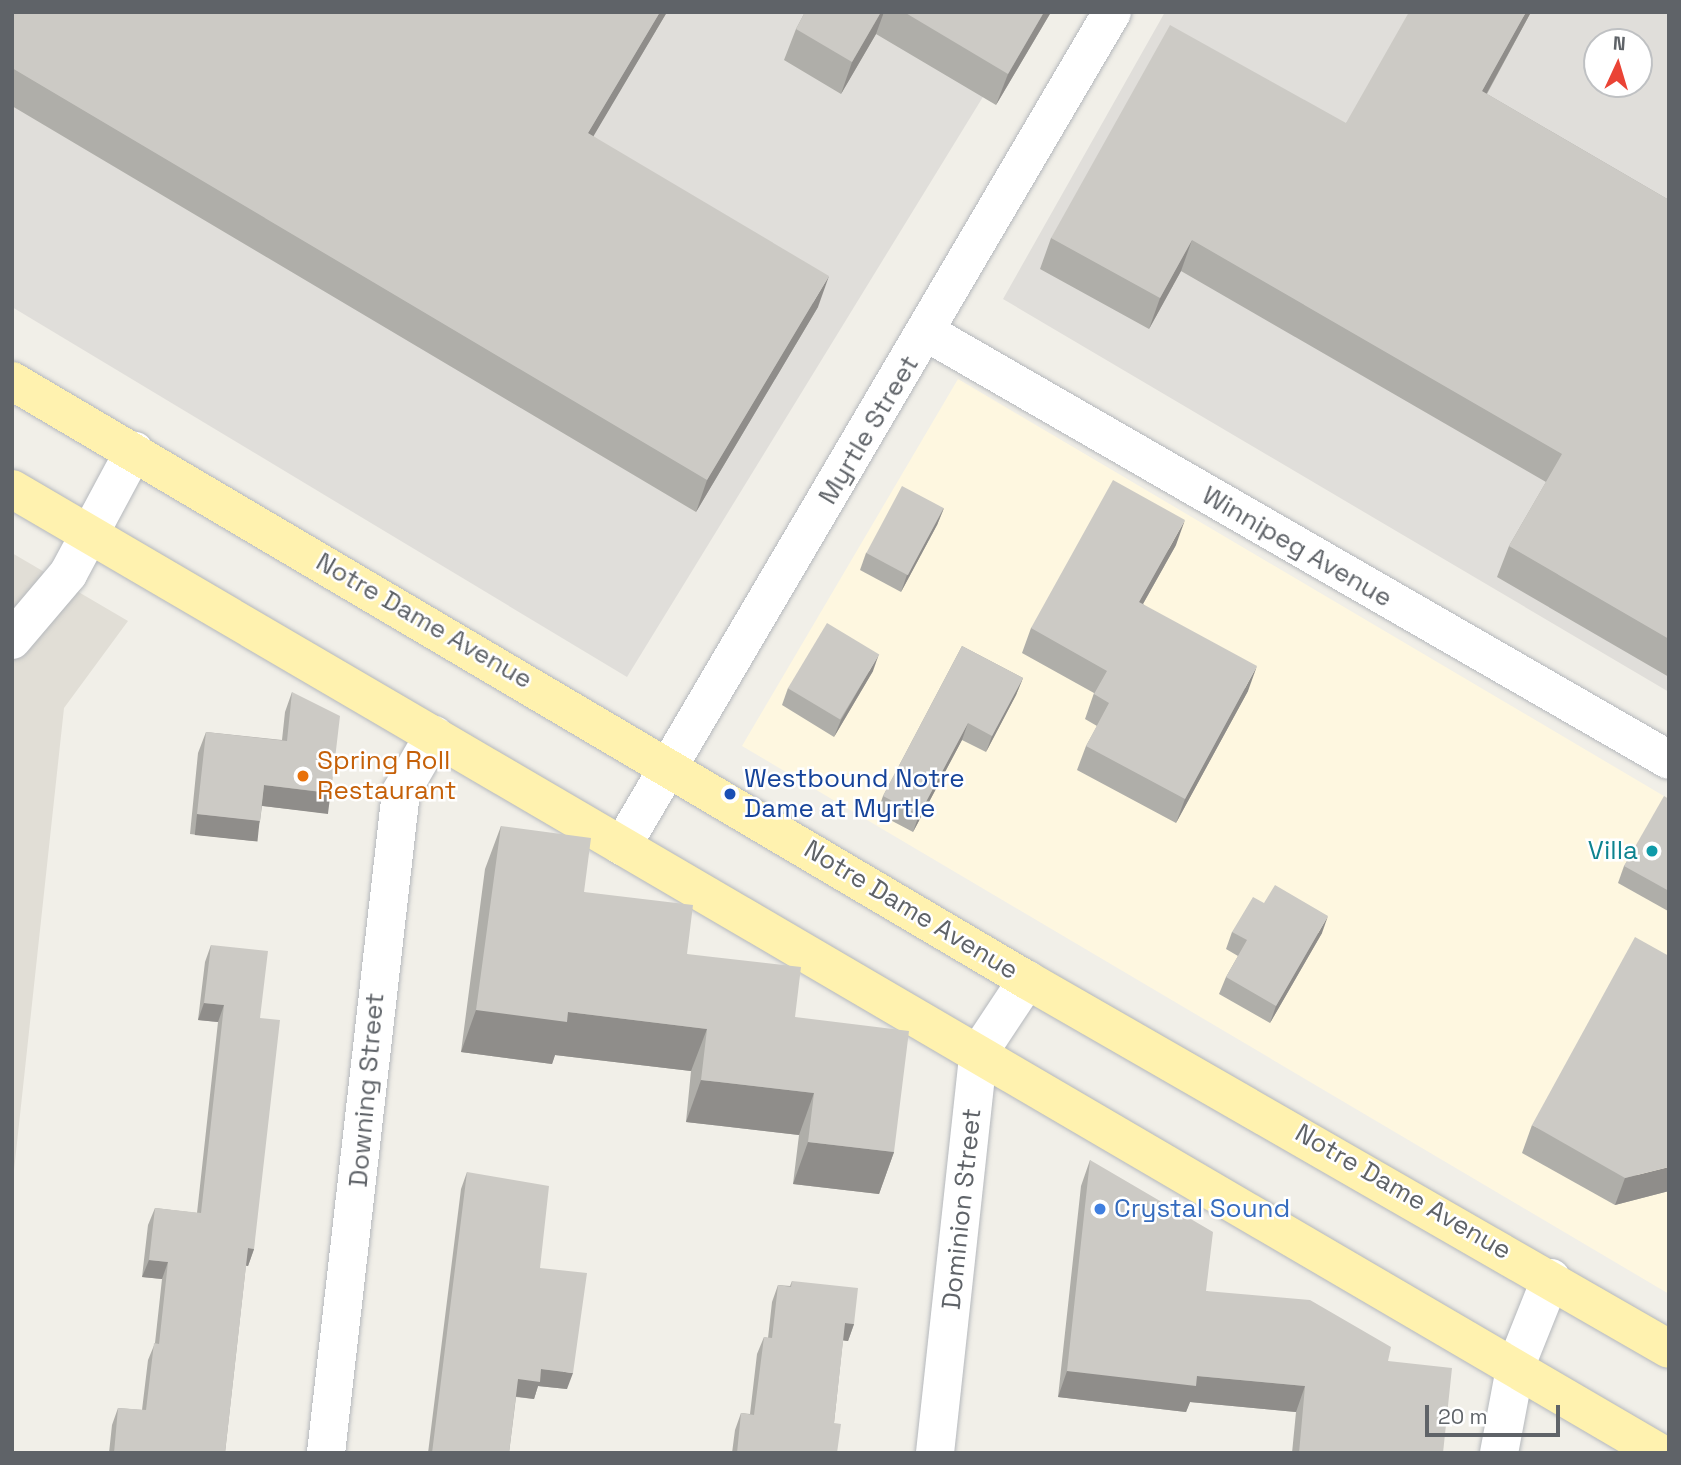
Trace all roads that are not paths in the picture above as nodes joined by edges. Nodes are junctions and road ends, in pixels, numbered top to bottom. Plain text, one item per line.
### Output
1 (1112, 12) edge
2 (926, 332) junction
3 (12, 381) edge
4 (134, 452) junction
5 (12, 489) edge
6 (92, 535) junction
7 (12, 640) edge
8 (434, 735) junction
9 (1669, 760) edge
10 (667, 765) junction
11 (622, 846) junction
12 (1027, 980) junction
13 (978, 1054) junction
14 (1551, 1278) junction
15 (1669, 1349) edge
16 (1515, 1368) junction
17 (326, 1453) edge
18 (935, 1453) edge
19 (1499, 1453) edge
20 (1660, 1453) edge

1 - 2 street, Myrtle Street
2 - 9 street, Winnipeg Avenue
2 - 10 street, Myrtle Street
3 - 4 main road, Notre Dame Avenue
4 - 6 street
4 - 10 main road, Notre Dame Avenue
5 - 6 main road
6 - 7 street
6 - 8 main road
8 - 11 main road
8 - 17 street, Downing Street
10 - 11 street, Myrtle Street
10 - 12 main road, Notre Dame Avenue
11 - 13 main road
12 - 13 street, Dominion Street
12 - 14 main road, Notre Dame Avenue
13 - 16 main road
13 - 18 street, Dominion Street
14 - 15 main road, Notre Dame Avenue
14 - 16 street
16 - 19 street
16 - 20 main road

